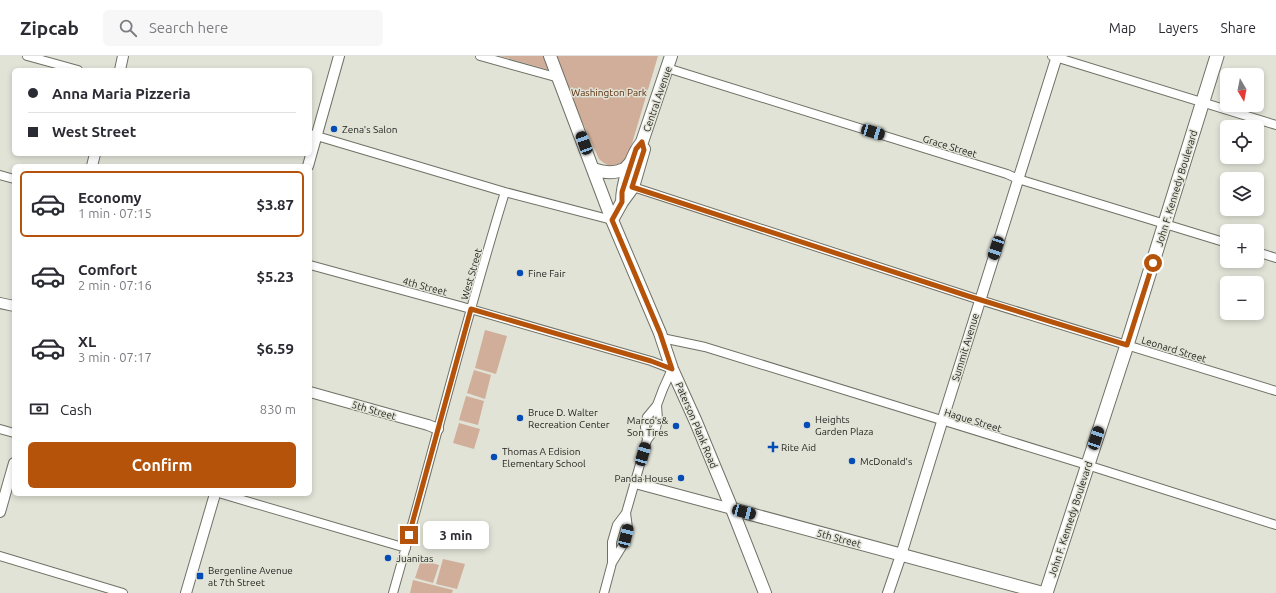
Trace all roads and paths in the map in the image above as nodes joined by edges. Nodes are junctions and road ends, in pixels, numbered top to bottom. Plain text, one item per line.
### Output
1 (27, 56) edge
2 (123, 56) edge
3 (339, 56) edge
4 (480, 56) edge
5 (550, 56) edge
6 (671, 56) edge
7 (1217, 56) edge
8 (1055, 57) edge
9 (71, 68) edge
10 (120, 68) edge
11 (668, 68) junction
12 (559, 78) junction
13 (1202, 103) junction
14 (1276, 125) edge
15 (313, 135) edge
16 (642, 142) junction
17 (631, 162) junction
18 (593, 169) junction
19 (0, 176) edge
20 (12, 179) edge
21 (1018, 180) junction
22 (632, 187) junction
23 (505, 192) junction
24 (622, 202) junction
25 (612, 220) junction
26 (1165, 223) junction
27 (1220, 241) edge
28 (1264, 254) edge
29 (1276, 258) edge
30 (312, 266) edge
31 (980, 300) junction
32 (0, 302) edge
33 (12, 305) edge
34 (471, 309) junction
35 (662, 338) junction
36 (1127, 345) junction
37 (672, 369) junction
38 (1276, 391) edge
39 (312, 393) edge
40 (942, 421) junction
41 (0, 429) edge
42 (438, 429) junction
43 (12, 432) edge
44 (1087, 465) junction
45 (12, 470) edge
46 (635, 483) junction
47 (214, 496) edge
48 (229, 496) edge
49 (732, 509) junction
50 (0, 512) edge
51 (626, 513) junction
52 (1276, 525) edge
53 (406, 548) junction
54 (901, 555) junction
55 (0, 556) edge
56 (612, 563) junction
57 (123, 593) edge
58 (186, 593) edge
59 (393, 593) edge
60 (604, 593) edge
61 (765, 593) edge
62 (888, 593) edge
63 (1044, 593) edge

1 - 9 street
2 - 10 street
3 - 15 street
4 - 12 street
5 - 12 main road, Paterson Plank Road
6 - 11 main road, Central Avenue
7 - 13 main road, John F. Kennedy Boulevard
8 - 13 street
8 - 21 street, Summit Avenue
11 - 16 main road, Central Avenue
11 - 21 street, Grace Street
12 - 18 main road, Paterson Plank Road
13 - 14 street
13 - 26 main road, John F. Kennedy Boulevard
15 - 23 street
16 - 17 main road, Central Avenue
16 - 22 main road, Central Avenue
17 - 18 main road
17 - 24 main road, Central Avenue
18 - 25 main road, Paterson Plank Road
19 - 20 street
21 - 26 street, Grace Street
21 - 31 street, Summit Avenue
22 - 24 main road, Central Avenue
22 - 31 street, Leonard Street
23 - 25 street
23 - 34 street, West Street
24 - 25 main road, Central Avenue
25 - 35 main road, Paterson Plank Road
26 - 27 street, Grace Street
26 - 36 main road, John F. Kennedy Boulevard
28 - 29 street
30 - 34 street, 4th Street
31 - 36 street, Leonard Street
31 - 40 street, Summit Avenue
32 - 33 street
34 - 37 street, 4th Street
34 - 42 street, West Street
35 - 37 main road, Paterson Plank Road
35 - 40 street, Hague Street
36 - 38 street, Leonard Street
36 - 44 main road, John F. Kennedy Boulevard
37 - 46 street
37 - 49 main road, Paterson Plank Road
39 - 42 street, 5th Street
40 - 44 street, Hague Street
40 - 54 street, Summit Avenue
41 - 43 street
42 - 53 street, West Street
44 - 52 street, Hague Street
44 - 63 main road, John F. Kennedy Boulevard
45 - 50 street
46 - 49 street, 5th Street
46 - 51 street
47 - 58 street
48 - 53 street
49 - 54 main road, 5th Street
49 - 61 main road, Paterson Plank Road
51 - 56 street
51 - 56 street
53 - 59 street, West Street
54 - 62 street, Summit Avenue
54 - 63 main road, 5th Street
55 - 57 street
56 - 60 street

